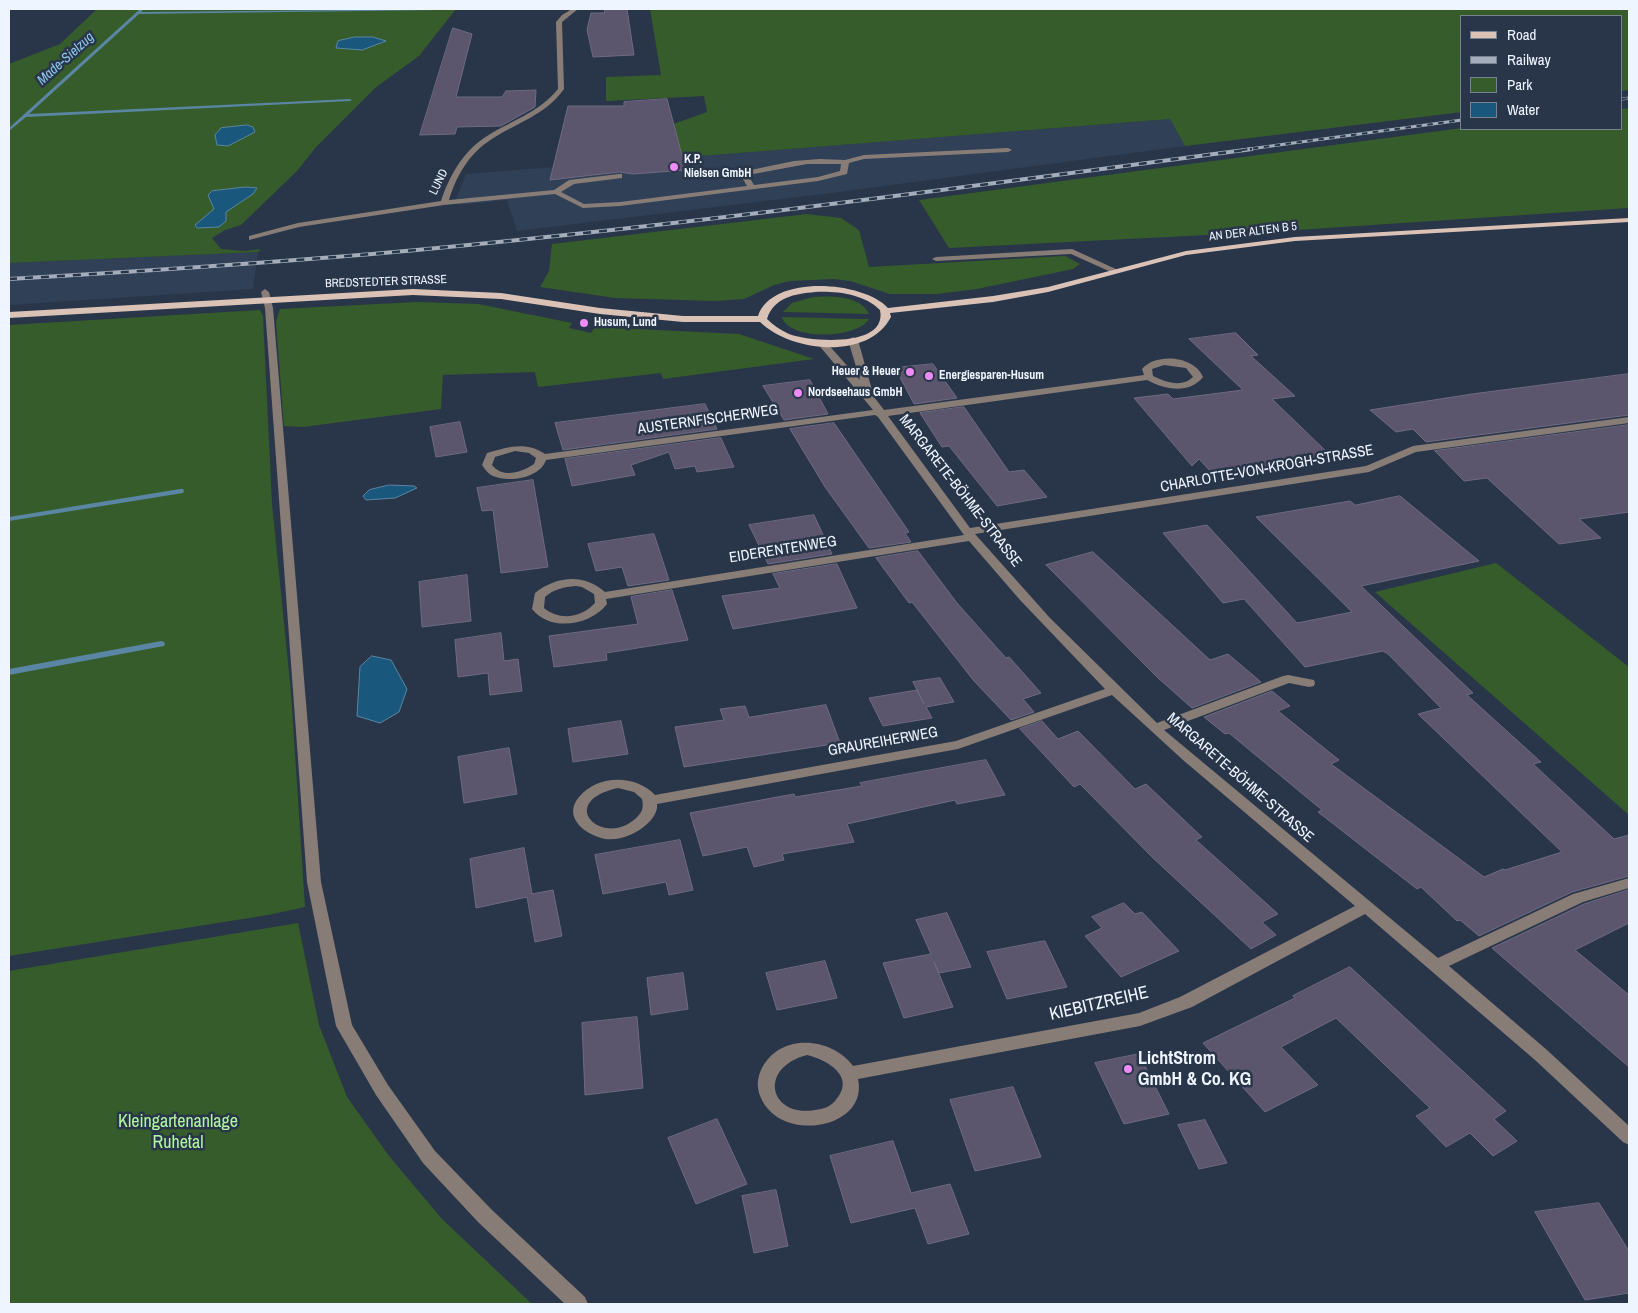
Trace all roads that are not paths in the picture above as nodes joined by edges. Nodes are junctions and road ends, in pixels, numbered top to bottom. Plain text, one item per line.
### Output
1 (575, 9) edge
2 (1008, 150) dead end
3 (845, 162) junction
4 (620, 176) dead end
5 (752, 188) junction
6 (556, 192) junction
7 (444, 203) junction
8 (1629, 220) edge
9 (252, 238) dead end
10 (936, 259) dead end
11 (1114, 270) junction
12 (266, 296) junction
13 (885, 311) junction
14 (9, 315) edge
15 (762, 319) junction
16 (853, 340) junction
17 (822, 343) junction
18 (1149, 376) junction
19 (876, 409) junction
20 (1629, 420) edge
21 (541, 458) junction
22 (969, 534) junction
23 (601, 596) junction
24 (1309, 683) dead end
25 (1114, 690) junction
26 (1156, 728) junction
27 (651, 800) junction
28 (1629, 883) edge
29 (1366, 907) junction
30 (1437, 965) junction
31 (850, 1074) junction
32 (1629, 1136) edge
33 (578, 1304) edge

1 - 7 street, LUND
2 - 3 street
3 - 5 street
3 - 5 street
4 - 6 street
5 - 6 street
6 - 7 street
7 - 9 street, LUND
8 - 11 main road, AN DER ALTEN B 5
10 - 11 street
11 - 13 main road, AN DER ALTEN B 5
12 - 14 main road, BREDSTEDTER STRASSE
12 - 15 main road, BREDSTEDTER STRASSE
12 - 33 street
13 - 15 main road
13 - 16 main road
15 - 17 main road
16 - 17 main road
16 - 19 street, MARGARETE-BÖHME-STRASSE
17 - 19 street, MARGARETE-BÖHME-STRASSE
18 - 18 street
18 - 19 street, AUSTERNFISCHERWEG
19 - 21 street, AUSTERNFISCHERWEG
19 - 22 street, MARGARETE-BÖHME-STRASSE
20 - 22 street, CHARLOTTE-VON-KROGH-STRASSE
21 - 21 street
22 - 23 street, EIDERENTENWEG
22 - 25 street, MARGARETE-BÖHME-STRASSE
23 - 23 street
24 - 26 street
25 - 26 street, MARGARETE-BÖHME-STRASSE
25 - 27 street, GRAUREIHERWEG
26 - 29 street, MARGARETE-BÖHME-STRASSE
27 - 27 street
28 - 30 street
29 - 30 street, MARGARETE-BÖHME-STRASSE
29 - 31 street, KIEBITZREIHE
30 - 32 street, MARGARETE-BÖHME-STRASSE
31 - 31 street

